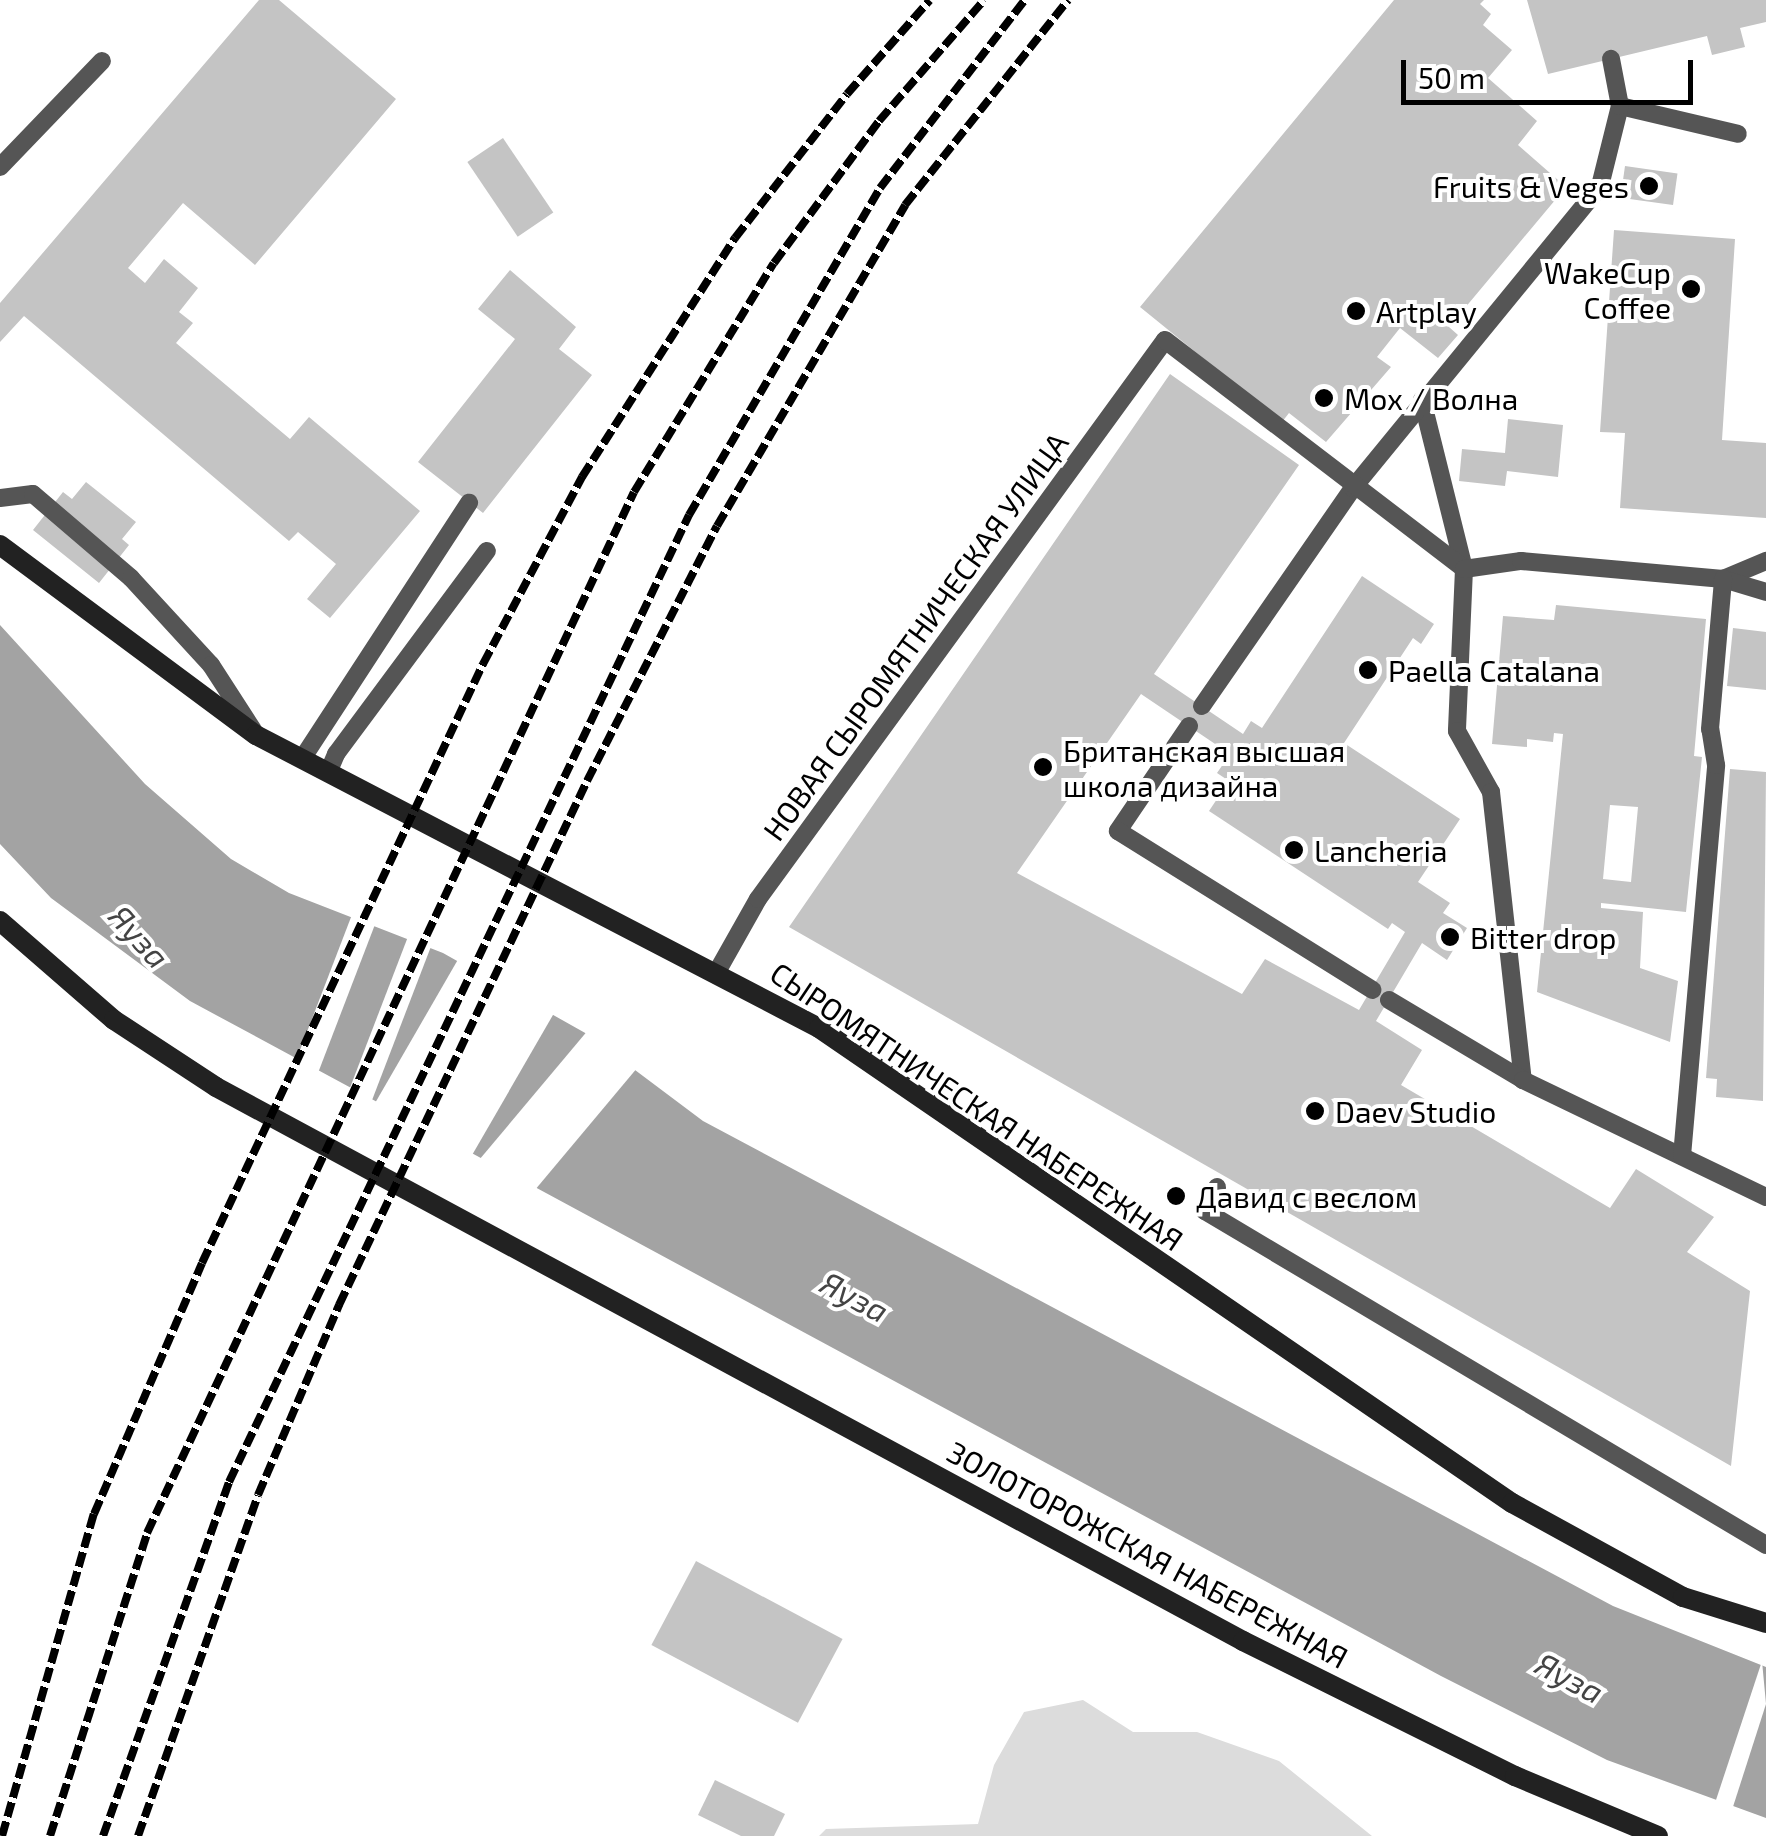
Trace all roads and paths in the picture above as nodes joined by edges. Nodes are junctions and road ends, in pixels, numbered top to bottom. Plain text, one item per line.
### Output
1 (1610, 59) dead end
2 (102, 61) dead end
3 (1620, 106) junction
4 (1738, 134) dead end
5 (0, 167) edge
6 (1422, 400) junction
7 (1353, 488) junction
8 (0, 498) edge
9 (469, 503) dead end
10 (0, 546) edge
11 (487, 551) dead end
12 (1766, 561) edge
13 (1464, 570) junction
14 (1723, 579) junction
15 (1766, 592) edge
16 (1202, 706) dead end
17 (1189, 726) dead end
18 (256, 735) junction
19 (302, 760) junction
20 (328, 773) junction
21 (3, 925) edge
22 (718, 970) junction
23 (1372, 990) dead end
24 (1388, 1000) dead end
25 (1523, 1080) junction
26 (1682, 1156) junction
27 (1218, 1187) dead end
28 (1766, 1197) edge
29 (1766, 1545) edge
30 (1766, 1623) edge
31 (1658, 1836) edge

1 - 3 lane
2 - 5 lane
3 - 4 lane
3 - 6 lane
6 - 7 lane
6 - 13 lane
7 - 13 lane
7 - 16 lane
7 - 22 lane, НОВАЯ СЫРОМЯТНИЧЕСКАЯ УЛИЦА
8 - 18 lane
9 - 19 lane
10 - 18 main road, СЫРОМЯТНИЧЕСКАЯ НАБЕРЕЖНАЯ
11 - 20 lane
12 - 14 lane
13 - 14 lane
13 - 25 lane
14 - 15 lane
14 - 26 lane
17 - 23 lane
18 - 19 main road, СЫРОМЯТНИЧЕСКАЯ НАБЕРЕЖНАЯ
19 - 20 main road, СЫРОМЯТНИЧЕСКАЯ НАБЕРЕЖНАЯ
20 - 22 main road, СЫРОМЯТНИЧЕСКАЯ НАБЕРЕЖНАЯ
21 - 31 main road, ЗОЛОТОРОЖСКАЯ НАБЕРЕЖНАЯ
22 - 30 main road, СЫРОМЯТНИЧЕСКАЯ НАБЕРЕЖНАЯ
24 - 25 lane
25 - 26 lane
26 - 28 lane
27 - 29 lane

